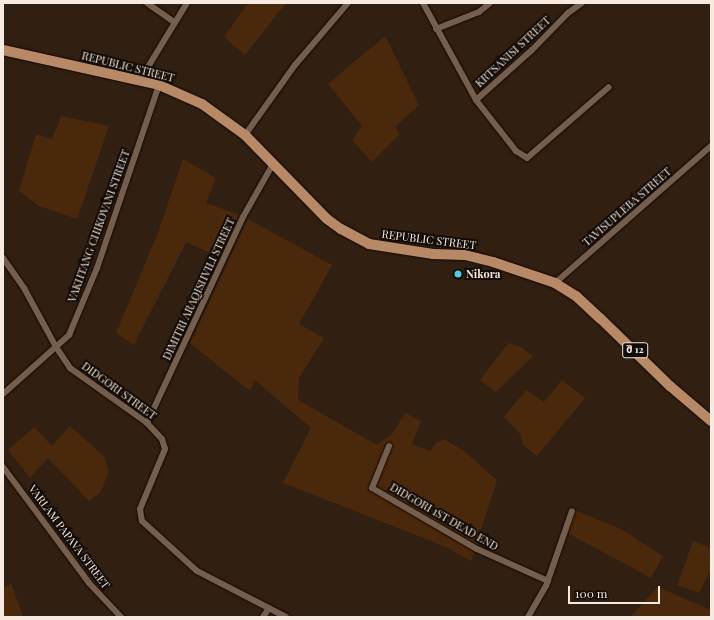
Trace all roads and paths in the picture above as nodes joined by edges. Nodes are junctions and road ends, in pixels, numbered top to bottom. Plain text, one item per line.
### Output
1 (147, 3) edge
2 (187, 3) edge
3 (348, 3) edge
4 (423, 3) edge
5 (490, 3) edge
6 (582, 3) edge
7 (174, 22) junction
8 (436, 29) junction
9 (3, 50) edge
10 (140, 80) junction
11 (159, 85) junction
12 (609, 88) dead end
13 (476, 100) junction
14 (244, 135) junction
15 (711, 146) edge
16 (273, 164) junction
17 (3, 258) edge
18 (555, 283) junction
19 (56, 347) junction
20 (3, 394) edge
21 (711, 421) edge
22 (147, 423) junction
23 (389, 446) dead end
24 (3, 467) edge
25 (572, 511) dead end
26 (548, 581) junction
27 (269, 608) junction
28 (121, 617) edge
29 (263, 617) edge
30 (286, 617) edge
31 (528, 617) edge

1 - 7 street
2 - 7 street
3 - 14 street
4 - 8 street
5 - 8 street
6 - 13 street, KRTSANISI STREET
7 - 10 street
8 - 13 street
9 - 10 main road, REPUBLIC STREET
10 - 11 main road, REPUBLIC STREET
11 - 14 main road, REPUBLIC STREET
11 - 19 street, VAKHTANG CHIKOVANI STREET
12 - 13 street
14 - 16 main road, REPUBLIC STREET
15 - 18 street, TAVISUPLEBA STREET
16 - 18 main road, REPUBLIC STREET
16 - 22 street, DIMITRI ARAQISHVILI STREET
17 - 19 street, DIDGORI STREET
18 - 21 main road, REPUBLIC STREET / შ 12
19 - 20 street, VAKHTANG CHIKOVANI STREET
19 - 22 street, DIDGORI STREET
22 - 27 street, DIDGORI STREET
23 - 26 street, DIDGORI 1ST DEAD END
24 - 28 street, VARLAM PAPAVA STREET
25 - 26 street
26 - 31 street
27 - 29 street
27 - 30 street, DIDGORI STREET

